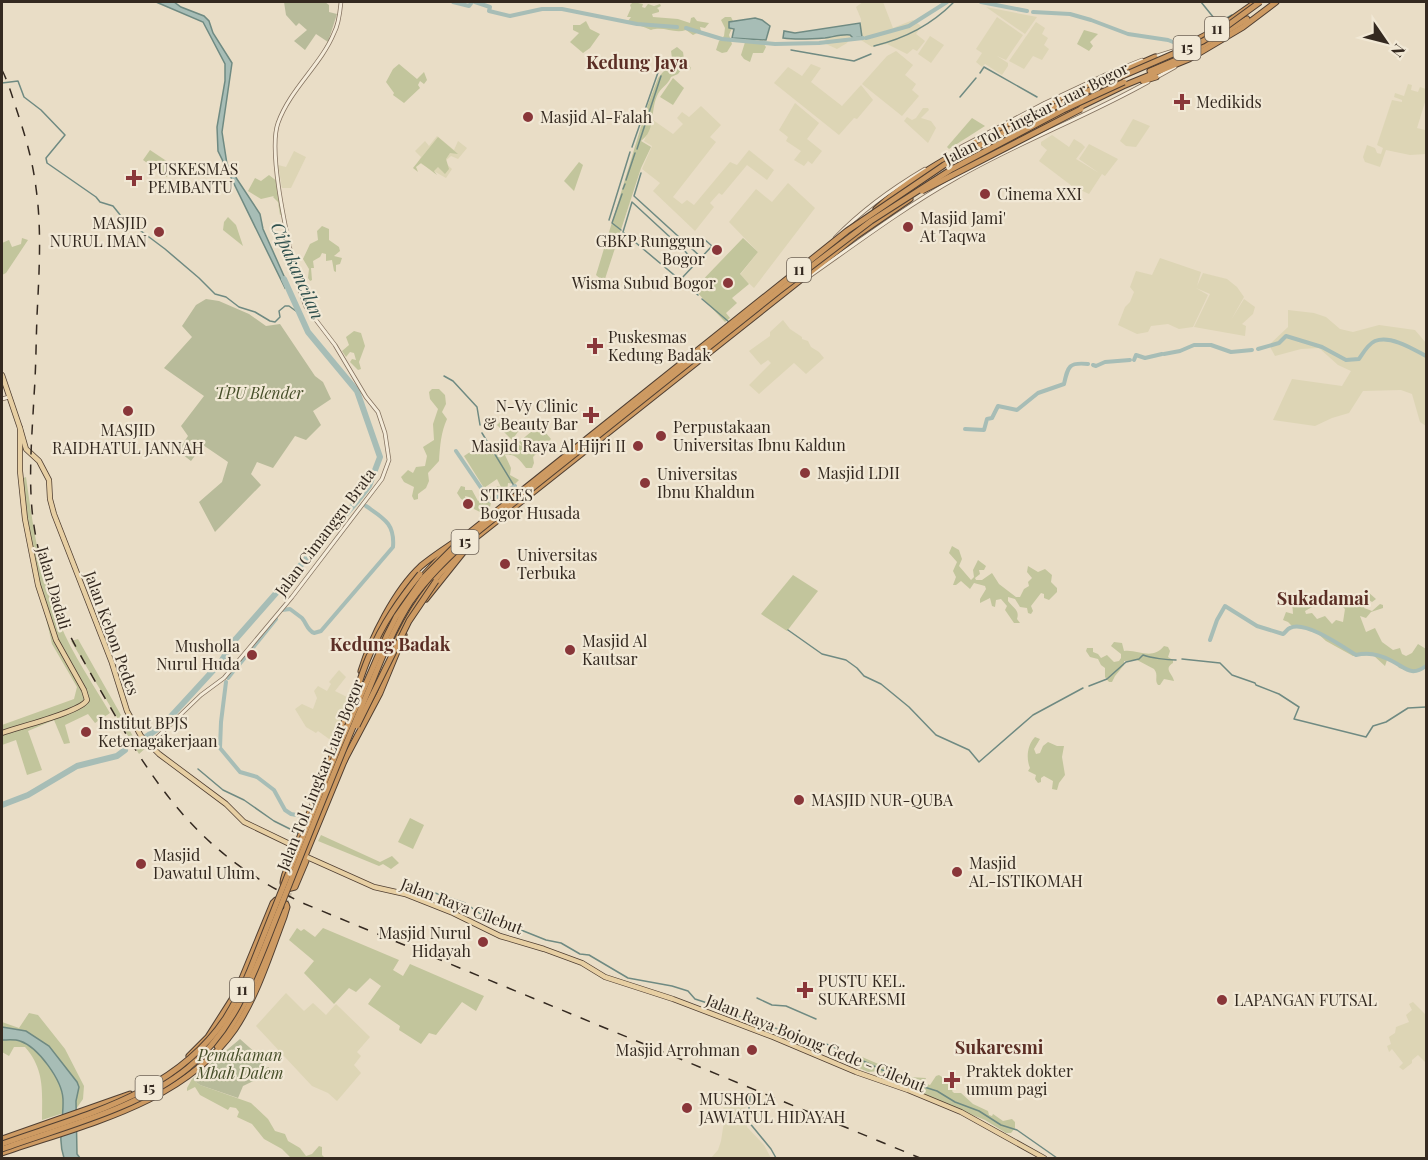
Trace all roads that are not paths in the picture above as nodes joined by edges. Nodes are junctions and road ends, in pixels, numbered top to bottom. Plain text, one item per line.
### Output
1 (341, 2) edge
2 (1258, 2) edge
3 (1270, 2) edge
4 (1276, 2) edge
5 (1174, 51) junction
6 (1155, 57) junction
7 (1157, 75) junction
8 (1090, 92) junction
9 (1094, 100) junction
10 (870, 219) junction
11 (819, 254) junction
12 (786, 294) junction
13 (2, 375) edge
14 (9, 397) junction
15 (2, 399) edge
16 (20, 428) junction
17 (598, 432) junction
18 (602, 438) junction
19 (26, 449) junction
20 (20, 454) junction
21 (456, 540) junction
22 (474, 540) junction
23 (446, 550) junction
24 (450, 563) junction
25 (351, 716) junction
26 (361, 721) junction
27 (341, 732) junction
28 (2, 733) edge
29 (149, 745) junction
30 (339, 746) junction
31 (342, 759) junction
32 (297, 847) junction
33 (308, 854) junction
34 (285, 881) tunnel mouth
35 (293, 885) tunnel mouth
36 (275, 906) tunnel mouth
37 (282, 911) tunnel mouth
38 (640, 988) joint
39 (186, 1059) junction
40 (205, 1060) junction
41 (2, 1139) edge
42 (2, 1144) edge
43 (2, 1151) edge
44 (1044, 1158) edge

1 - 29 street, Jalan Cimanggu Brata
2 - 5 highway, 11
2 - 10 highway, Jalan Tol Lingkar Luar Bogor / 15, bridge
3 - 10 highway, Jalan Tol Lingkar Luar Bogor / 15, bridge
4 - 7 highway, 11
5 - 6 street
5 - 8 highway, 11
6 - 10 highway, bridge
6 - 11 street
7 - 9 highway, 11
7 - 10 highway, bridge
7 - 12 street
8 - 9 highway
8 - 11 highway, 11
9 - 12 highway, 11
10 - 30 highway, Jalan Tol Lingkar Luar Bogor / 15, bridge
10 - 31 highway, Jalan Tol Lingkar Luar Bogor / 15, bridge
11 - 17 highway, 11
12 - 18 highway, 11
13 - 14 main road, Jalan Kebon Pedes
14 - 15 street
14 - 16 main road, Jalan Kebon Pedes
16 - 19 main road, Jalan Kebon Pedes
16 - 20 main road, Jalan Dadali
17 - 18 highway
17 - 21 highway, 11
18 - 22 highway, 11
19 - 20 main road
19 - 29 main road, Jalan Kebon Pedes
20 - 28 main road, Jalan Dadali
21 - 23 highway
21 - 27 highway, 11
22 - 24 highway
22 - 31 highway, 11
23 - 25 highway
23 - 30 highway, bridge
24 - 26 highway
24 - 31 highway, bridge
25 - 26 highway
25 - 27 highway
26 - 31 highway
27 - 32 highway, 11, bridge
29 - 32 main road, Jalan Kebon Pedes
30 - 42 highway, Jalan Tol Lingkar Luar Bogor / 15, bridge
31 - 33 highway, 11
31 - 43 highway, Jalan Tol Lingkar Luar Bogor / 15, bridge
32 - 33 highway
32 - 34 highway
33 - 35 highway
33 - 38 main road, Jalan Raya Cilebut
36 - 39 highway, 11
37 - 40 highway, 11
38 - 44 main road, Jalan Raya Bojong Gede - Cilebut
39 - 40 highway
39 - 41 highway, 11
40 - 43 highway, 11, bridge

